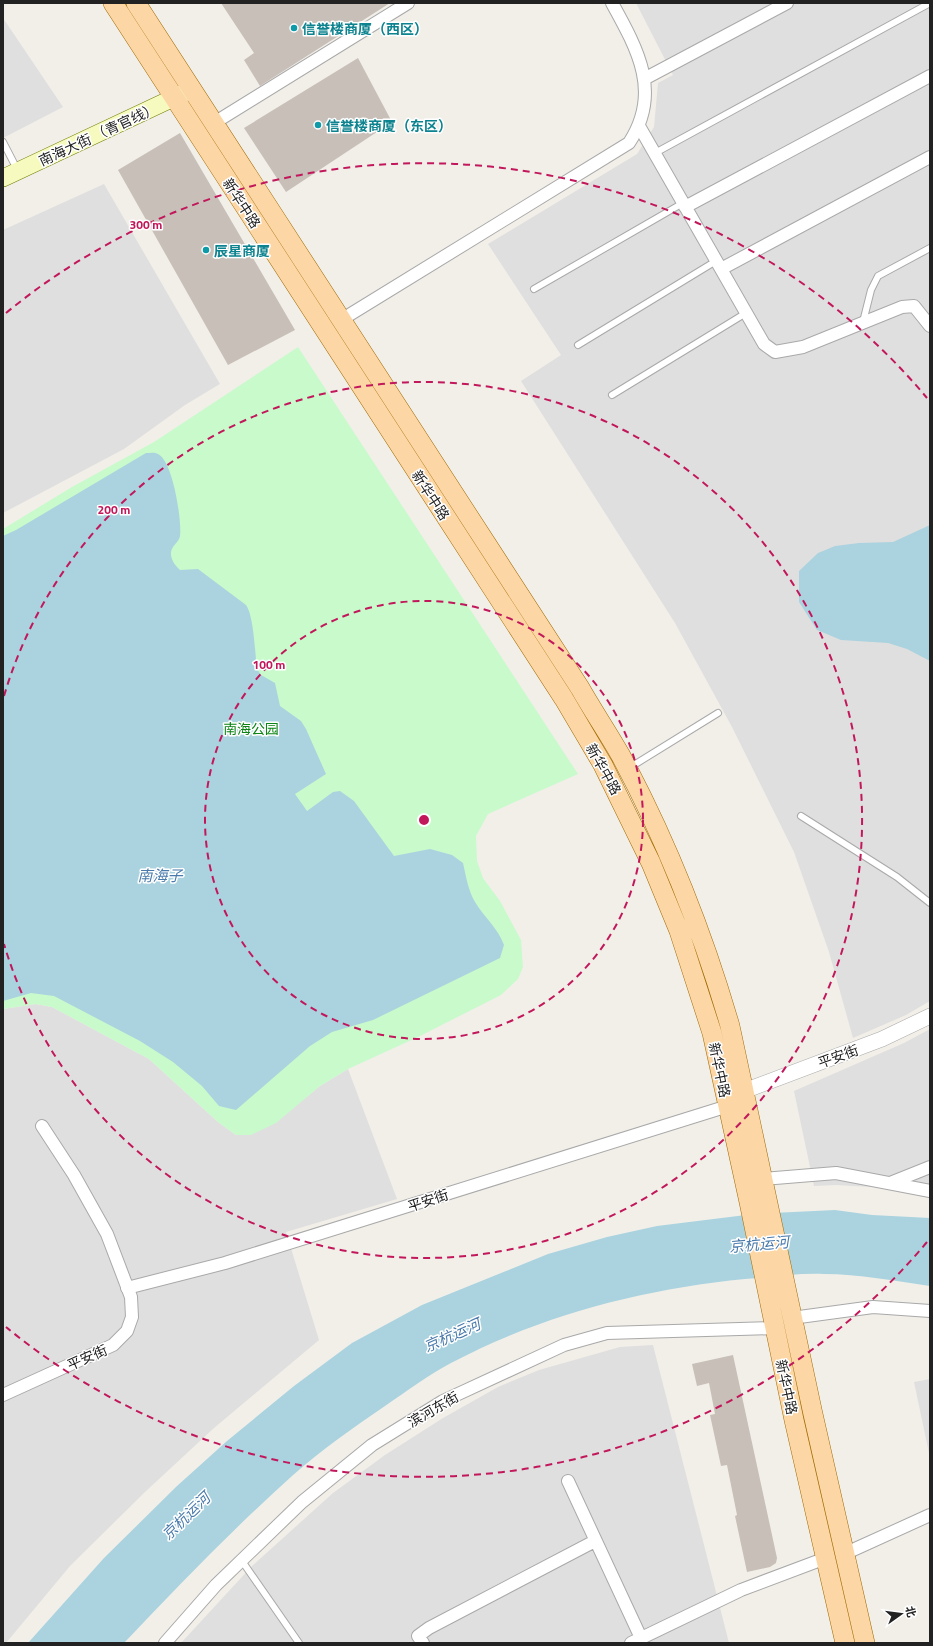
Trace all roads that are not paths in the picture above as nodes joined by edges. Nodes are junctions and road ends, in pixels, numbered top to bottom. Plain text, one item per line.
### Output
1 (113, 3) edge
2 (136, 3) edge
3 (408, 3) edge
4 (612, 3) edge
5 (786, 3) edge
6 (930, 3) edge
7 (930, 76) edge
8 (644, 79) junction
9 (192, 90) junction
10 (174, 98) junction
11 (214, 123) junction
12 (639, 126) junction
13 (3, 142) edge
14 (654, 153) junction
15 (930, 157) edge
16 (18, 171) junction
17 (3, 178) edge
18 (684, 205) junction
19 (930, 248) edge
20 (719, 265) junction
21 (534, 289) dead end
22 (746, 313) junction
23 (341, 320) junction
24 (862, 323) junction
25 (930, 326) edge
26 (578, 345) dead end
27 (612, 396) dead end
28 (718, 713) dead end
29 (627, 768) junction
30 (801, 816) dead end
31 (930, 903) edge
32 (930, 1016) edge
33 (744, 1091) junction
34 (728, 1106) junction
35 (42, 1126) dead end
36 (930, 1167) edge
37 (890, 1184) junction
38 (930, 1191) edge
39 (760, 1193) junction
40 (127, 1288) junction
41 (930, 1311) edge
42 (792, 1318) junction
43 (775, 1328) junction
44 (3, 1395) edge
45 (568, 1481) dead end
46 (930, 1515) edge
47 (595, 1541) junction
48 (844, 1554) junction
49 (826, 1558) junction
50 (242, 1561) junction
51 (636, 1640) edge
52 (165, 1643) edge
53 (299, 1643) edge
54 (423, 1643) edge
55 (845, 1643) edge
56 (865, 1643) edge

1 - 10 main road, 新华中路
2 - 9 main road, 新华中路
3 - 11 street
4 - 8 street
5 - 8 street
6 - 14 lane
7 - 18 street
8 - 12 street
9 - 10 main road, 南海大街 （青官线）
9 - 11 main road, 新华中路
10 - 16 main road, 南海大街 （青官线）
10 - 34 main road, 新华中路
11 - 23 main road, 新华中路
12 - 14 street
12 - 23 street
13 - 16 lane
14 - 18 street
15 - 20 street
16 - 17 main road, 南海大街 （青官线）
18 - 20 street
18 - 21 lane
19 - 24 lane
20 - 22 street
20 - 26 lane
22 - 24 street
22 - 27 lane
23 - 29 main road, 新华中路
24 - 25 street
28 - 29 lane
29 - 33 main road, 新华中路
30 - 31 lane
32 - 33 street, 平安街
33 - 39 main road, 新华中路
34 - 39 main road, 新华中路
34 - 40 street, 平安街
35 - 40 street, 平安街
36 - 37 street
37 - 38 street
37 - 39 street
39 - 42 main road, 新华中路
39 - 43 main road, 新华中路
40 - 44 street, 平安街
41 - 42 street
42 - 48 main road, 新华中路
43 - 49 main road, 新华中路
43 - 50 street, 滨河东街
45 - 47 street
46 - 48 street
47 - 51 street
47 - 54 street
48 - 56 main road, 新华中路
49 - 51 street
49 - 55 main road, 新华中路
50 - 52 street, 滨河东街
50 - 53 lane

